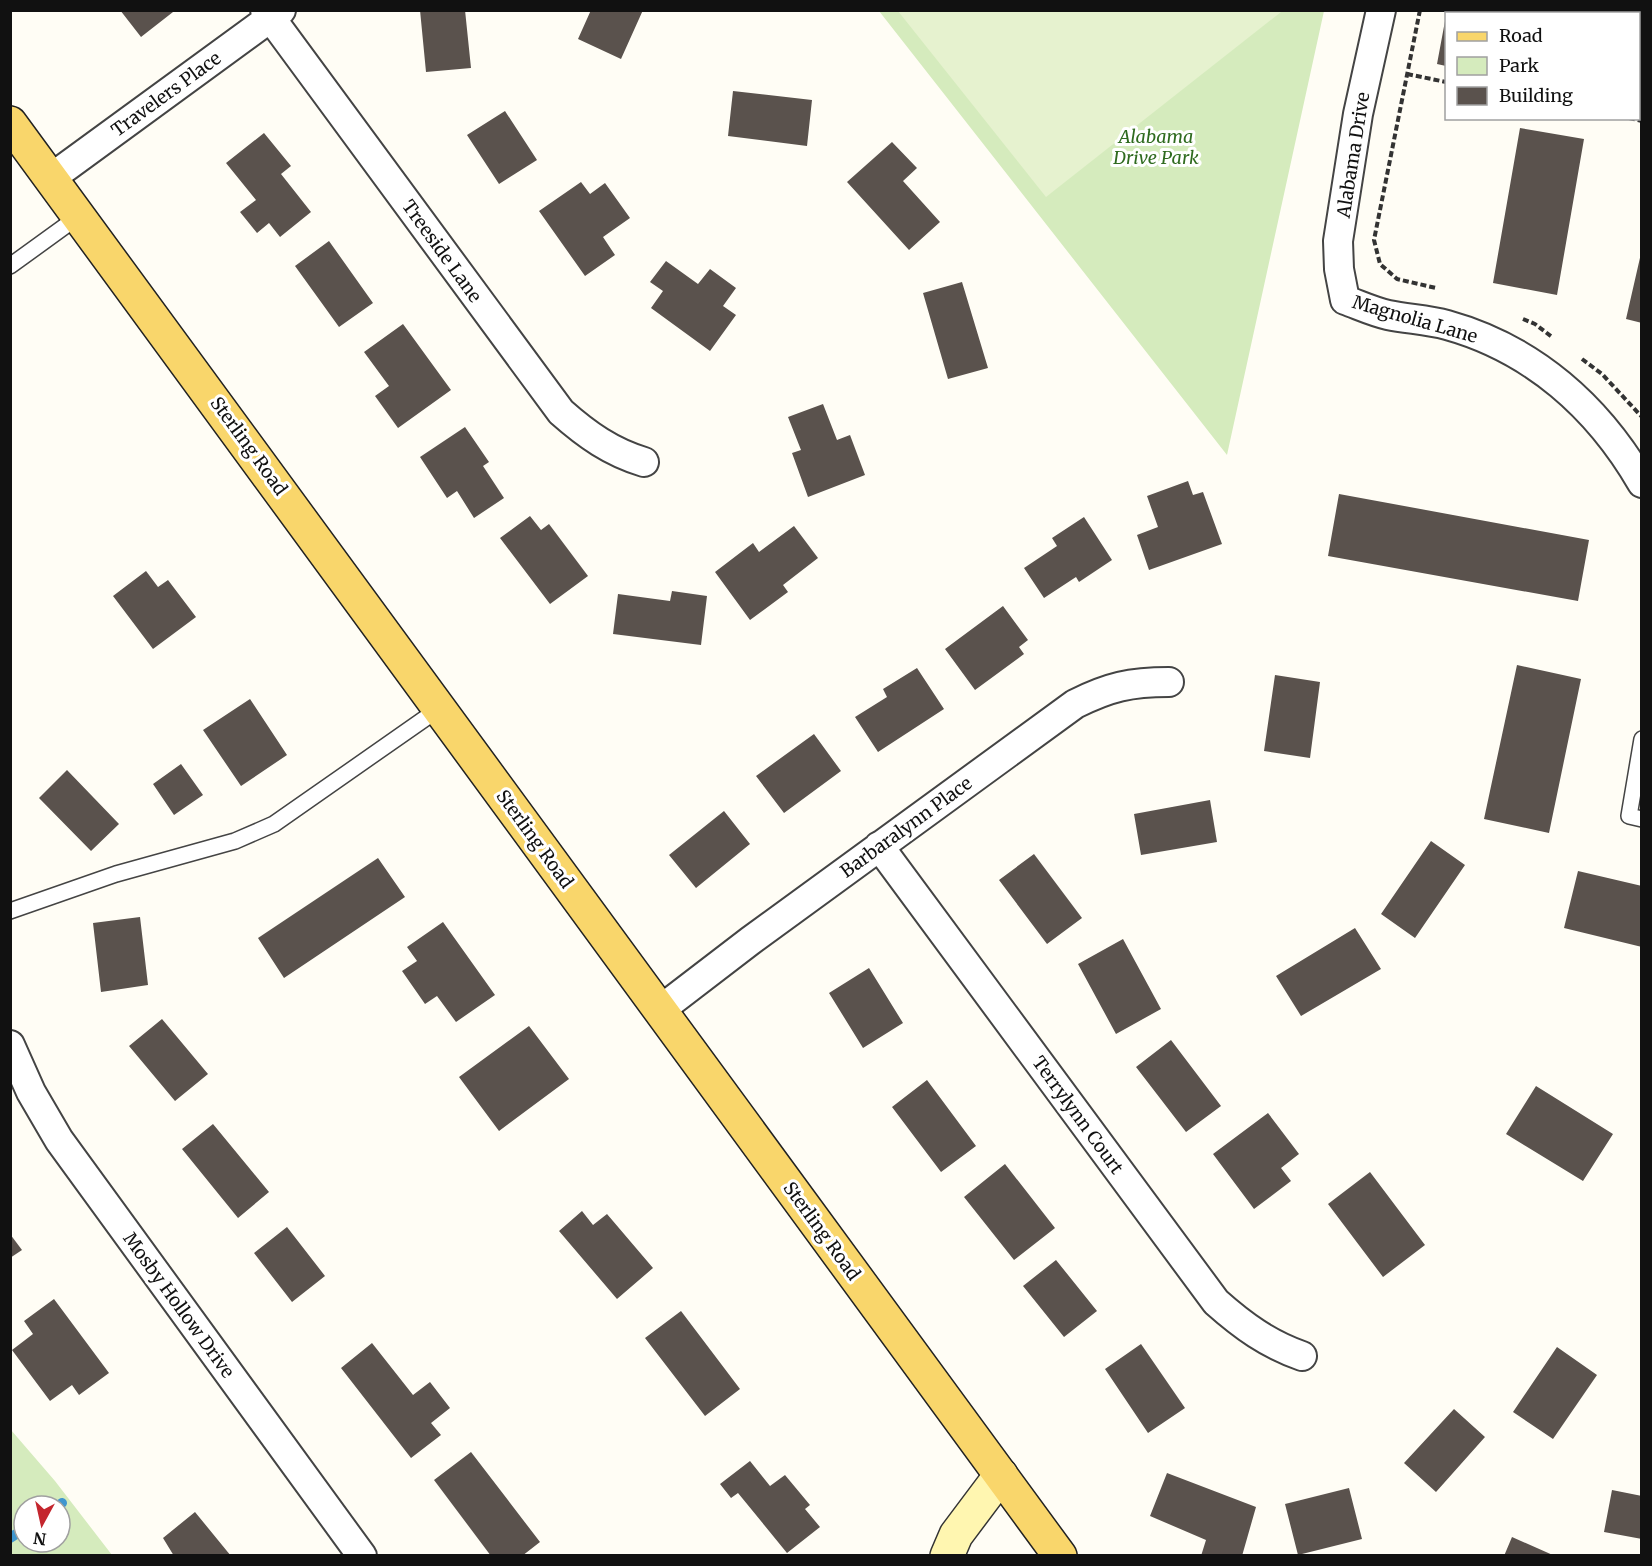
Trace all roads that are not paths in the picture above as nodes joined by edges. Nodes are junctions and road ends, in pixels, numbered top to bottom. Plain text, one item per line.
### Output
1 (1381, 10) edge
2 (272, 13) edge
3 (10, 123) edge
4 (51, 178) junction
5 (79, 216) junction
6 (10, 266) edge
7 (1345, 300) joint
8 (644, 462) dead end
9 (1641, 483) edge
10 (1168, 682) dead end
11 (440, 708) junction
12 (1641, 739) edge
13 (1641, 819) edge
14 (879, 846) junction
15 (10, 911) edge
16 (660, 1010) junction
17 (10, 1045) edge
18 (1302, 1356) dead end
19 (1001, 1475) junction
20 (362, 1556) edge
21 (947, 1556) edge
22 (1060, 1556) edge

1 - 7 street, Alabama Drive
2 - 4 street, Travelers Place
2 - 8 street, Treeside Lane
3 - 4 main road, Sterling Road
4 - 5 main road, Sterling Road
5 - 6 lane
5 - 11 main road, Sterling Road
7 - 9 street, Magnolia Lane
10 - 14 street, Barbaralynn Place
11 - 15 lane
11 - 16 main road, Sterling Road
12 - 13 lane
14 - 16 street, Barbaralynn Place
14 - 18 street, Terrylynn Court
16 - 19 main road, Sterling Road
17 - 20 street, Mosby Hollow Drive
19 - 21 main road
19 - 22 main road, Sterling Road

